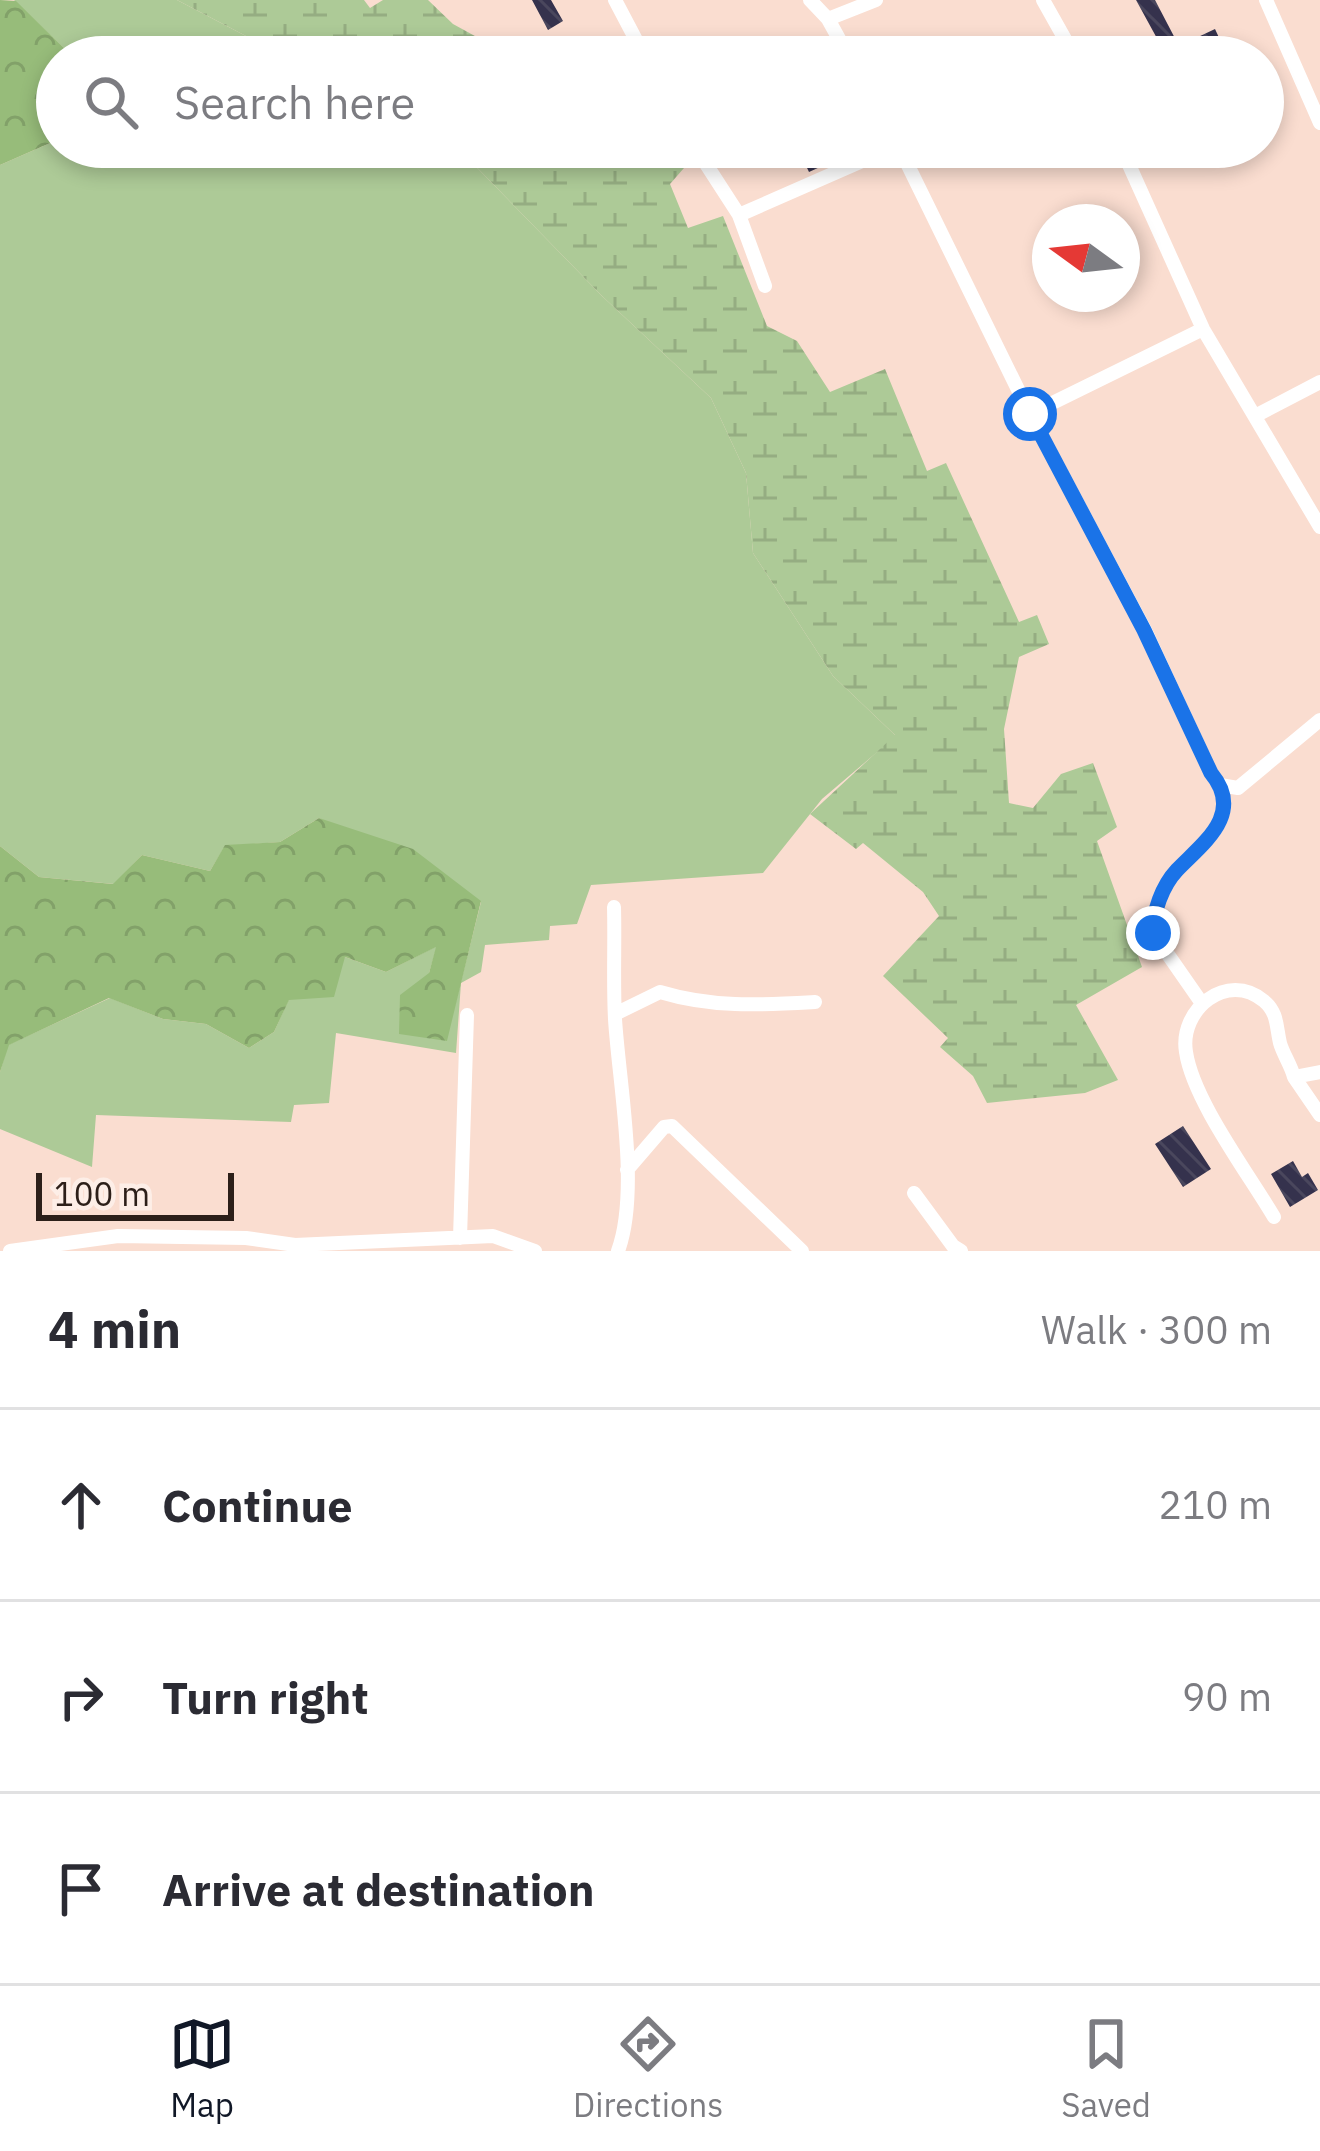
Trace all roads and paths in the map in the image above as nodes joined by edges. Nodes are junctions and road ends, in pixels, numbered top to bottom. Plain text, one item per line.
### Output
1 (615, 0) edge
2 (810, 0) edge
3 (876, 0) edge
4 (1043, 0) edge
5 (1266, 0) edge
6 (828, 19) junction
7 (634, 36) edge
8 (837, 36) edge
9 (1063, 36) edge
10 (1282, 36) edge
11 (1284, 41) edge
12 (1320, 123) edge
13 (709, 168) edge
14 (848, 168) edge
15 (907, 168) edge
16 (1131, 168) edge
17 (739, 215) junction
18 (765, 286) dead end
19 (1203, 328) junction
20 (1320, 382) edge
21 (1030, 414) junction
22 (1255, 416) junction
23 (1320, 527) edge
24 (1320, 720) edge
25 (1220, 784) junction
26 (1238, 788) junction
27 (1224, 804) junction
28 (614, 907) dead end
29 (815, 1002) dead end
30 (1201, 1003) junction
31 (615, 1014) junction
32 (467, 1015) dead end
33 (1320, 1072) edge
34 (1294, 1077) junction
35 (1320, 1115) edge
36 (627, 1170) junction
37 (914, 1193) dead end
38 (1274, 1216) dead end
39 (460, 1238) junction
40 (268, 1245) edge
41 (443, 1246) edge
42 (10, 1251) edge
43 (536, 1251) edge
44 (618, 1251) edge
45 (802, 1251) edge
46 (961, 1251) edge

1 - 7 street
2 - 6 street
3 - 6 street
4 - 9 street
5 - 10 street
6 - 8 street
11 - 12 street
13 - 17 street
14 - 17 street
15 - 21 street
16 - 19 street
17 - 18 street
19 - 21 street
19 - 22 street
20 - 22 street
21 - 25 street
22 - 23 street
24 - 26 street
25 - 26 street
25 - 27 street
26 - 27 street
27 - 30 street
28 - 31 street
29 - 31 street
30 - 34 street
30 - 38 street
31 - 36 street
32 - 39 street
33 - 34 street
34 - 35 street
36 - 44 street
36 - 45 street
37 - 46 street
39 - 41 street
39 - 43 street
40 - 41 street
40 - 42 street

